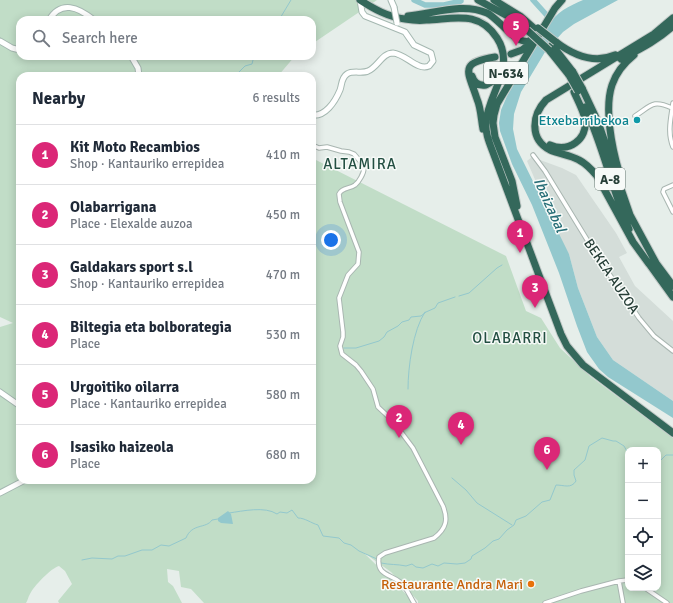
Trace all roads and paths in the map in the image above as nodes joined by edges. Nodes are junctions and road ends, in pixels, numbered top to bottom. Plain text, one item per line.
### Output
1 (360, 0) edge
2 (390, 0) edge
3 (478, 0) edge
4 (494, 0) edge
5 (562, 0) edge
6 (368, 2) edge
7 (362, 10) junction
8 (52, 16) edge
9 (88, 16) edge
10 (407, 16) junction
11 (673, 18) edge
12 (397, 26) junction
13 (528, 26) junction
14 (673, 26) edge
15 (488, 27) junction
16 (537, 31) junction
17 (0, 41) edge
18 (552, 46) junction
19 (644, 48) junction
20 (16, 49) edge
21 (628, 50) junction
22 (528, 52) junction
23 (495, 56) dead end
24 (482, 59) junction
25 (133, 60) edge
26 (138, 72) edge
27 (569, 75) junction
28 (578, 90) junction
29 (673, 106) edge
30 (316, 115) edge
31 (634, 116) dead end
32 (316, 146) edge
33 (673, 147) edge
34 (533, 155) dead end
35 (501, 174) junction
36 (673, 185) edge
37 (517, 206) junction
38 (673, 212) edge
39 (636, 229) junction
40 (648, 264) junction
41 (673, 286) edge
42 (673, 297) edge
43 (673, 351) edge
44 (0, 392) edge
45 (16, 403) edge
46 (673, 428) edge
47 (673, 433) edge
48 (17, 484) edge
49 (0, 493) edge
50 (625, 580) edge
51 (619, 581) junction
52 (651, 591) edge
53 (414, 603) edge
54 (545, 603) edge
55 (623, 603) edge
56 (667, 603) edge

1 - 6 highway, N-634
1 - 7 street
2 - 12 street, bridge
3 - 13 highway, A-8
4 - 13 highway, A-8
5 - 16 highway
6 - 7 street
6 - 10 highway, N-634
6 - 15 highway, N-634
7 - 12 street
8 - 9 street
10 - 16 highway
10 - 37 highway, N-634
11 - 21 highway
12 - 30 street
13 - 16 highway
13 - 18 highway, A-8, bridge
14 - 19 highway
15 - 24 highway
15 - 35 highway, N-634
16 - 18 highway, bridge
16 - 22 highway
16 - 22 highway
17 - 20 street
18 - 21 highway
18 - 27 highway, A-8
18 - 27 highway, A-8
19 - 28 highway
19 - 39 highway
21 - 40 highway
22 - 37 highway
23 - 24 highway
24 - 35 highway
25 - 26 street
27 - 28 highway, A-8, bridge
28 - 39 highway, A-8
28 - 40 highway, A-8
29 - 31 street
29 - 33 street
32 - 53 street
34 - 43 street, BEKEA AUZOA
35 - 47 highway, N-634
36 - 38 street
37 - 46 highway, N-634
39 - 41 highway, A-8
40 - 42 highway, A-8
44 - 45 street
48 - 49 street
50 - 51 street
51 - 54 street
51 - 55 street
52 - 56 street

